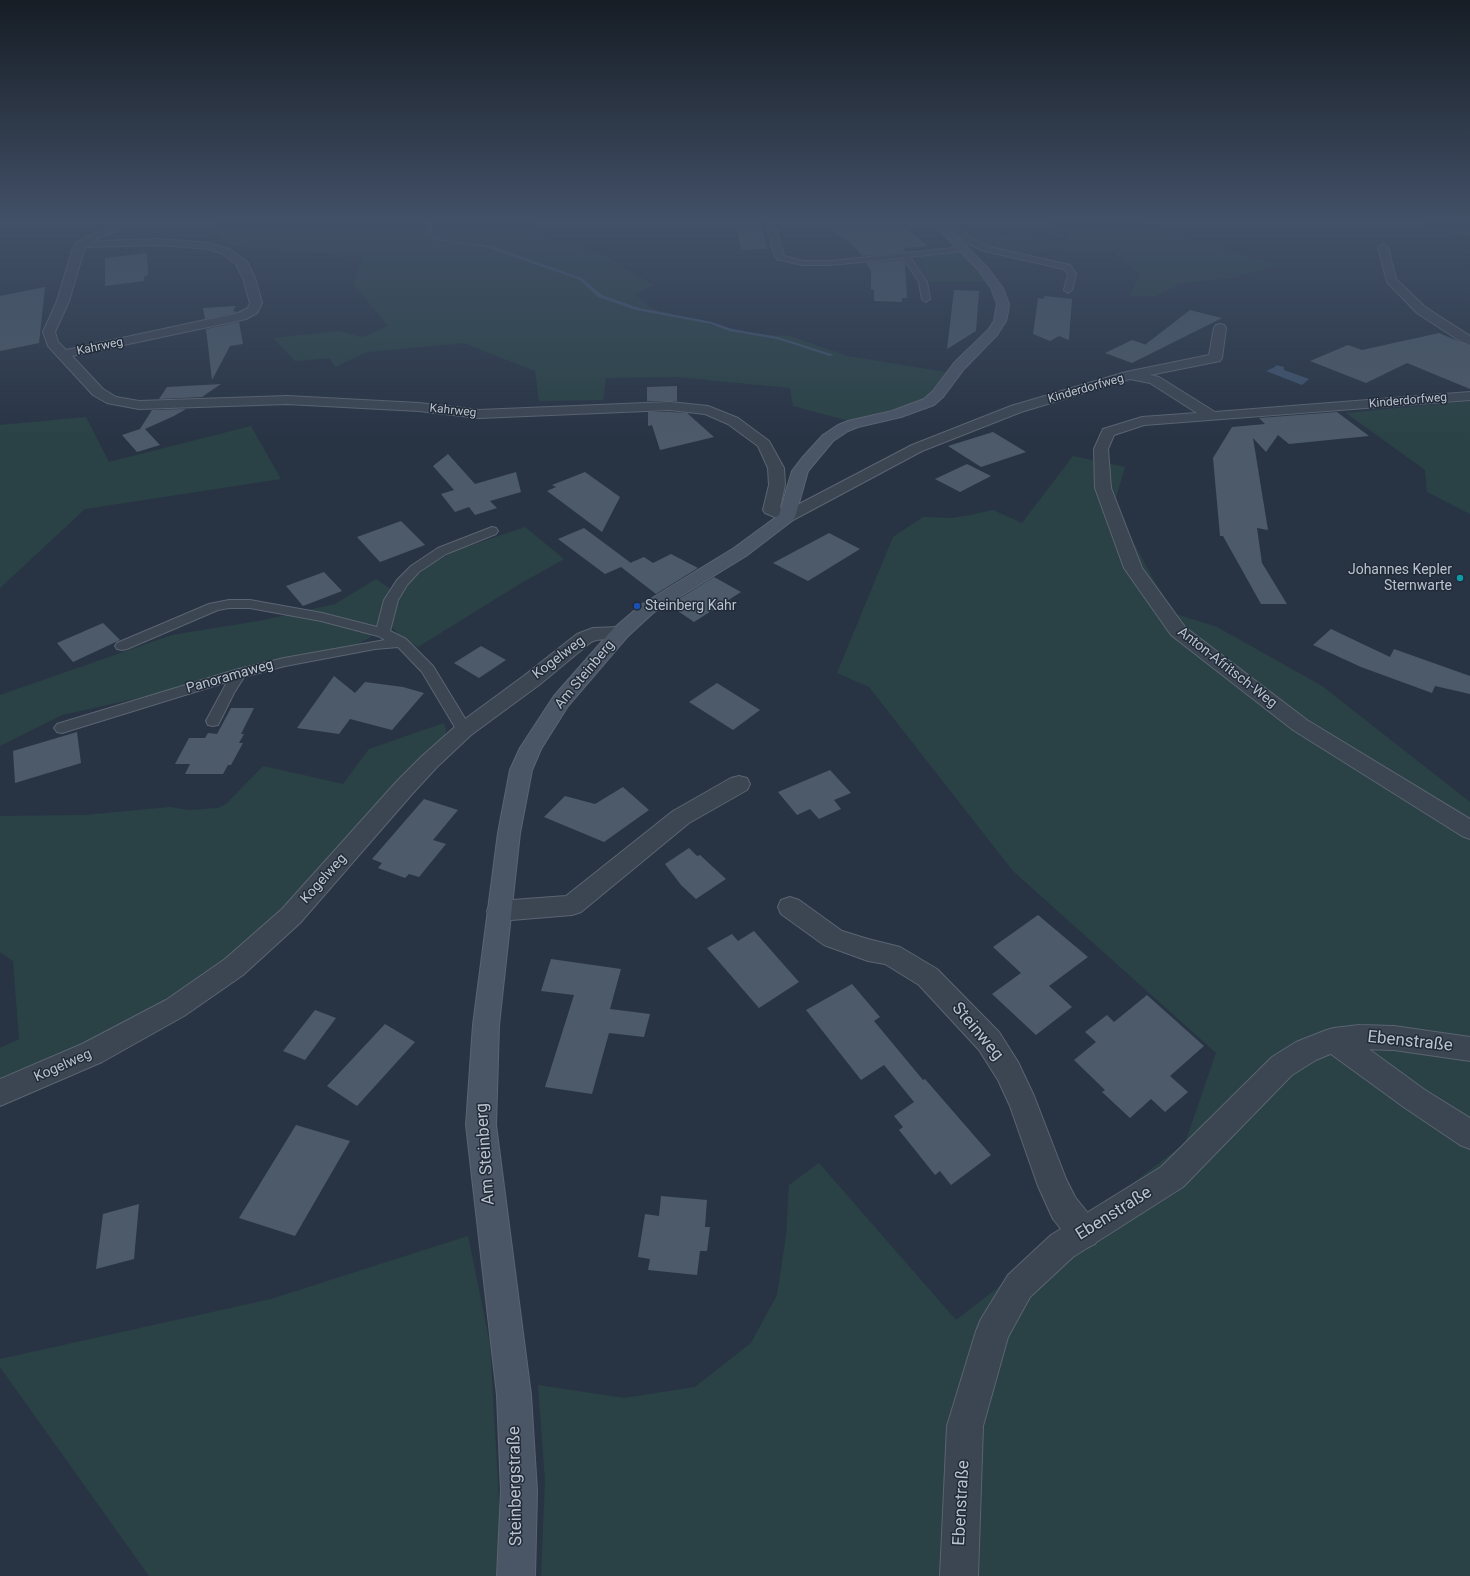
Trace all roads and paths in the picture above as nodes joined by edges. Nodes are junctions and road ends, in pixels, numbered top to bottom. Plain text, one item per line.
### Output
1 (65, 295) edge
2 (254, 295) edge
3 (925, 295) edge
4 (1000, 295) edge
5 (1405, 295) edge
6 (926, 299) dead end
7 (1220, 328) dead end
8 (1470, 341) edge
9 (64, 354) junction
10 (1131, 375) junction
11 (1470, 396) edge
12 (1212, 416) junction
13 (787, 517) junction
14 (492, 531) dead end
15 (383, 633) junction
16 (620, 633) junction
17 (401, 642) junction
18 (122, 646) dead end
19 (240, 674) junction
20 (213, 721) dead end
21 (62, 728) dead end
22 (464, 730) junction
23 (739, 784) dead end
24 (1470, 830) edge
25 (790, 906) dead end
26 (499, 911) junction
27 (1334, 1040) junction
28 (1470, 1049) edge
29 (0, 1093) edge
30 (1470, 1135) edge
31 (1084, 1233) junction
32 (514, 1395) joint
33 (516, 1576) edge
34 (959, 1576) edge

1 - 9 street, Kahrweg
2 - 9 street, Kahrweg
3 - 6 lane
4 - 13 main road
5 - 8 street
7 - 10 street
9 - 13 street, Kahrweg
10 - 12 street, Kinderdorfweg
10 - 13 street, Kinderdorfweg
11 - 12 street, Kinderdorfweg
12 - 24 street, Anton-Afritsch-Weg
13 - 16 main road, Am Steinberg
14 - 15 lane
15 - 17 lane
15 - 18 lane
16 - 22 street, Kogelweg
16 - 26 main road, Am Steinberg
17 - 19 lane, Panoramaweg
17 - 22 lane
19 - 20 lane
19 - 21 lane, Panoramaweg
22 - 29 street, Kogelweg
23 - 26 street
25 - 31 street, Steinweg
26 - 32 main road, Am Steinberg
27 - 28 street, Ebenstraße
27 - 30 street
27 - 31 street, Ebenstraße
31 - 34 street, Ebenstraße
32 - 33 main road, Steinbergstraße

